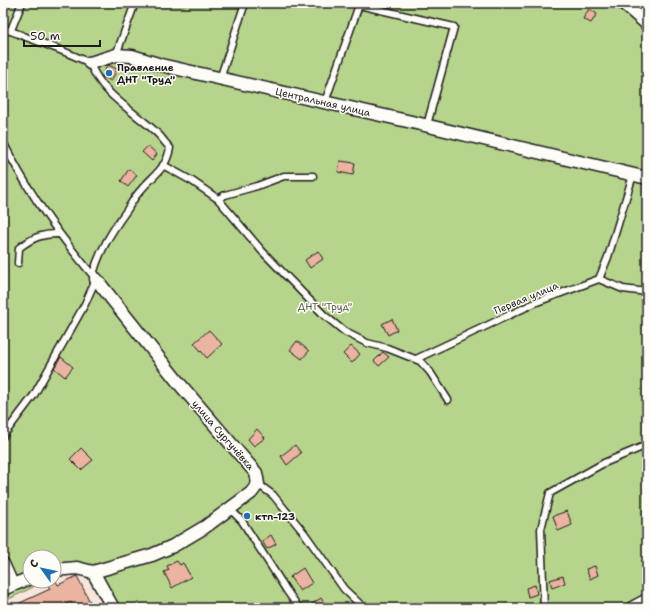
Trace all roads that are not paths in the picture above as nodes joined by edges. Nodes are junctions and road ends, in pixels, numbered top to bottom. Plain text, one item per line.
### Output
1 (22, 3) edge
2 (135, 3) edge
3 (244, 3) edge
4 (623, 3) edge
5 (647, 24) edge
6 (3, 30) edge
7 (11, 30) junction
8 (116, 55) junction
9 (90, 63) junction
10 (220, 79) junction
11 (325, 102) junction
12 (427, 125) junction
13 (3, 142) edge
14 (163, 166) junction
15 (633, 175) junction
16 (313, 176) dead end
17 (647, 178) edge
18 (218, 199) junction
19 (58, 234) junction
20 (18, 263) dead end
21 (94, 277) junction
22 (599, 279) junction
23 (647, 292) edge
24 (416, 359) junction
25 (448, 400) dead end
26 (3, 436) edge
27 (647, 445) edge
28 (258, 484) junction
29 (230, 509) junction
30 (3, 564) edge
31 (62, 569) edge
32 (94, 572) junction
33 (22, 581) edge
34 (8, 587) edge
35 (647, 600) edge
36 (113, 608) edge
37 (299, 608) edge
38 (364, 608) edge
39 (544, 608) edge
40 (632, 608) edge

1 - 7 lane
2 - 8 lane
3 - 10 lane
4 - 5 street
6 - 7 lane
7 - 9 lane
8 - 9 street, Центральная улица
8 - 10 street, Центральная улица
9 - 14 lane
10 - 11 street, Центральная улица
11 - 12 street, Центральная улица
11 - 12 lane
12 - 15 street, Центральная улица
13 - 19 lane
14 - 18 lane
14 - 21 lane
15 - 17 street, Центральная улица
15 - 22 lane
16 - 18 lane
18 - 24 lane
19 - 20 lane
19 - 21 lane
21 - 26 lane
21 - 28 street, улица Сургучёвка
22 - 23 lane
22 - 24 lane, Первая улица
24 - 25 lane
27 - 39 lane
28 - 29 street
28 - 38 lane, улица Сургучёвка
29 - 32 street
29 - 37 lane
30 - 34 street
31 - 32 street
32 - 36 street
33 - 34 street
35 - 40 street

